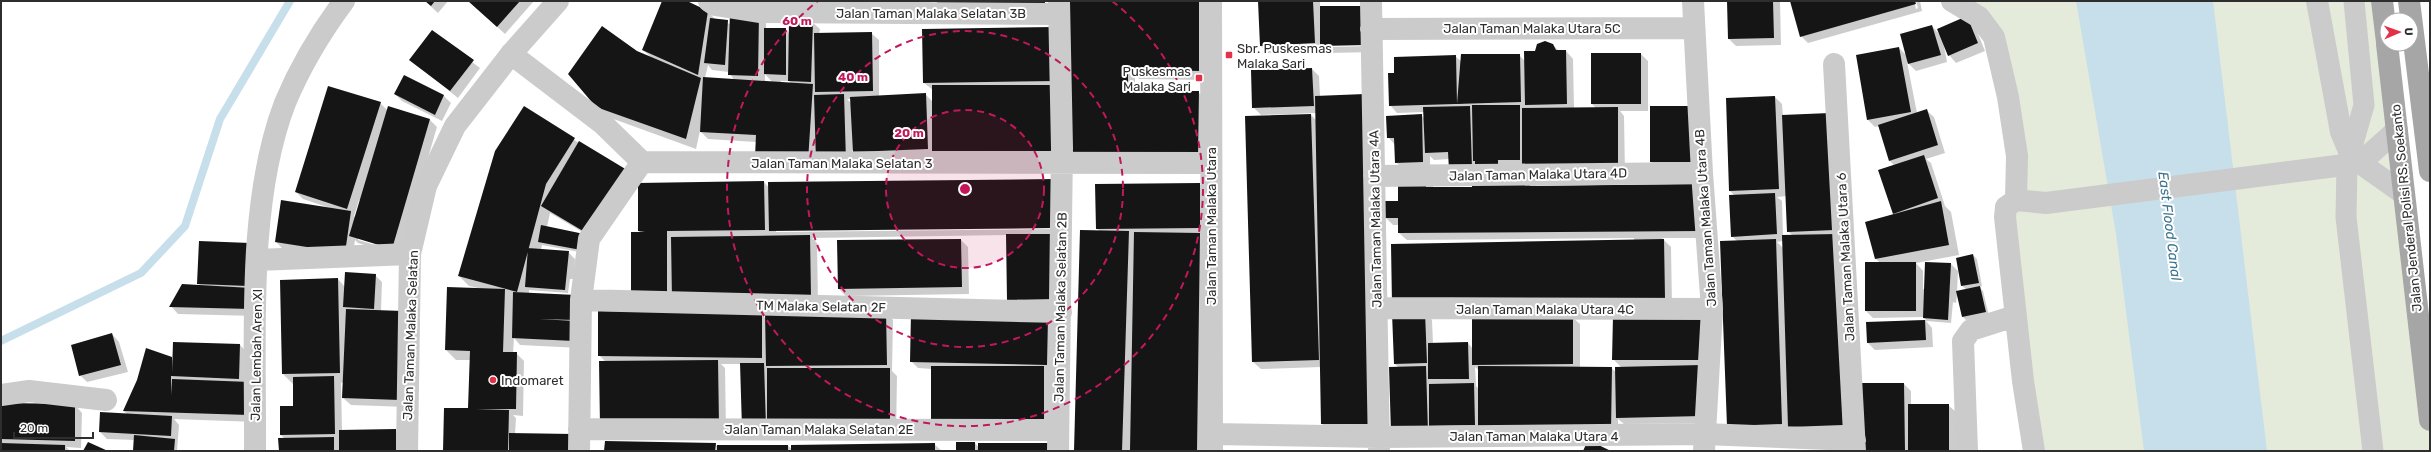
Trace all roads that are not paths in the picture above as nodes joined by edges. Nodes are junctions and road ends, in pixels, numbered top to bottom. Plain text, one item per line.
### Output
1 (344, 1) edge
2 (558, 1) edge
3 (709, 1) edge
4 (1211, 1) edge
5 (1370, 1) edge
6 (1693, 1) edge
7 (1952, 1) edge
8 (2317, 1) edge
9 (2354, 1) edge
10 (2382, 1) edge
11 (2409, 1) edge
12 (1059, 7) edge
13 (2383, 12) edge
14 (1693, 28) junction
15 (1371, 29) junction
16 (2388, 52) edge
17 (511, 54) junction
18 (1834, 64) dead end
19 (2397, 130) junction
20 (642, 162) junction
21 (2353, 162) junction
22 (1211, 163) junction
23 (1062, 164) junction
24 (2430, 171) edge
25 (1702, 173) junction
26 (1374, 176) junction
27 (2404, 194) junction
28 (2016, 200) junction
29 (410, 254) junction
30 (257, 260) junction
31 (581, 300) junction
32 (1377, 308) junction
33 (1712, 309) junction
34 (1061, 312) junction
35 (2015, 316) junction
36 (1, 395) edge
37 (106, 400) dead end
38 (2430, 420) edge
39 (579, 429) junction
40 (1058, 441) edge
41 (1212, 443) edge
42 (1704, 443) edge
43 (1379, 444) edge
44 (1855, 446) edge
45 (255, 451) edge
46 (407, 451) edge
47 (579, 451) edge
48 (1967, 451) edge
49 (2034, 451) edge
50 (2374, 451) edge

1 - 30 street, Jalan Lembah Aren XI
2 - 17 street, Jalan Taman Malaka Selatan
3 - 12 street, Jalan Taman Malaka Selatan 3B
4 - 22 street, Jalan Taman Malaka Utara
5 - 15 street, Jalan Taman Malaka Utara 4A
6 - 14 street, Jalan Taman Malaka Utara 4B
7 - 28 street
8 - 21 street
9 - 21 street
10 - 13 main road, Jalan Jenderal Polisi RS. Soekanto
11 - 24 main road, Jalan Jenderal Polisi RS. Soekanto
12 - 23 street, Jalan Taman Malaka Selatan 2B
14 - 15 street, Jalan Taman Malaka Utara 5C
14 - 25 street, Jalan Taman Malaka Utara 4B
15 - 26 street, Jalan Taman Malaka Utara 4A
16 - 19 main road, Jalan Jenderal Polisi RS. Soekanto
17 - 20 street
17 - 29 street, Jalan Taman Malaka Selatan
18 - 44 street, Jalan Taman Malaka Utara 6
19 - 21 street
19 - 27 main road, Jalan Jenderal Polisi RS. Soekanto
20 - 23 street, Jalan Taman Malaka Selatan 3
20 - 31 street
21 - 27 street
21 - 28 street
21 - 50 street
22 - 23 street, Jalan Taman Malaka Selatan 3
22 - 41 street, Jalan Taman Malaka Utara
23 - 34 street, Jalan Taman Malaka Selatan 2B
25 - 26 street, Jalan Taman Malaka Utara 4D
25 - 33 street, Jalan Taman Malaka Utara 4B
26 - 32 street, Jalan Taman Malaka Utara 4A
27 - 38 main road, Jalan Jenderal Polisi RS. Soekanto
28 - 35 street
29 - 30 street
29 - 46 street, Jalan Taman Malaka Selatan
30 - 45 street, Jalan Lembah Aren XI
31 - 34 street, TM Malaka Selatan 2F
31 - 39 street
32 - 33 street, Jalan Taman Malaka Utara 4C
32 - 43 street, Jalan Taman Malaka Utara 4A
33 - 42 street, Jalan Taman Malaka Utara 4B
34 - 40 street, Jalan Taman Malaka Selatan 2B
35 - 48 street
35 - 49 street
36 - 37 street
39 - 40 street, Jalan Taman Malaka Selatan 2E
39 - 47 street
41 - 43 street, Jalan Taman Malaka Utara 4
42 - 43 street, Jalan Taman Malaka Utara 4
42 - 44 street, Jalan Taman Malaka Utara 4

